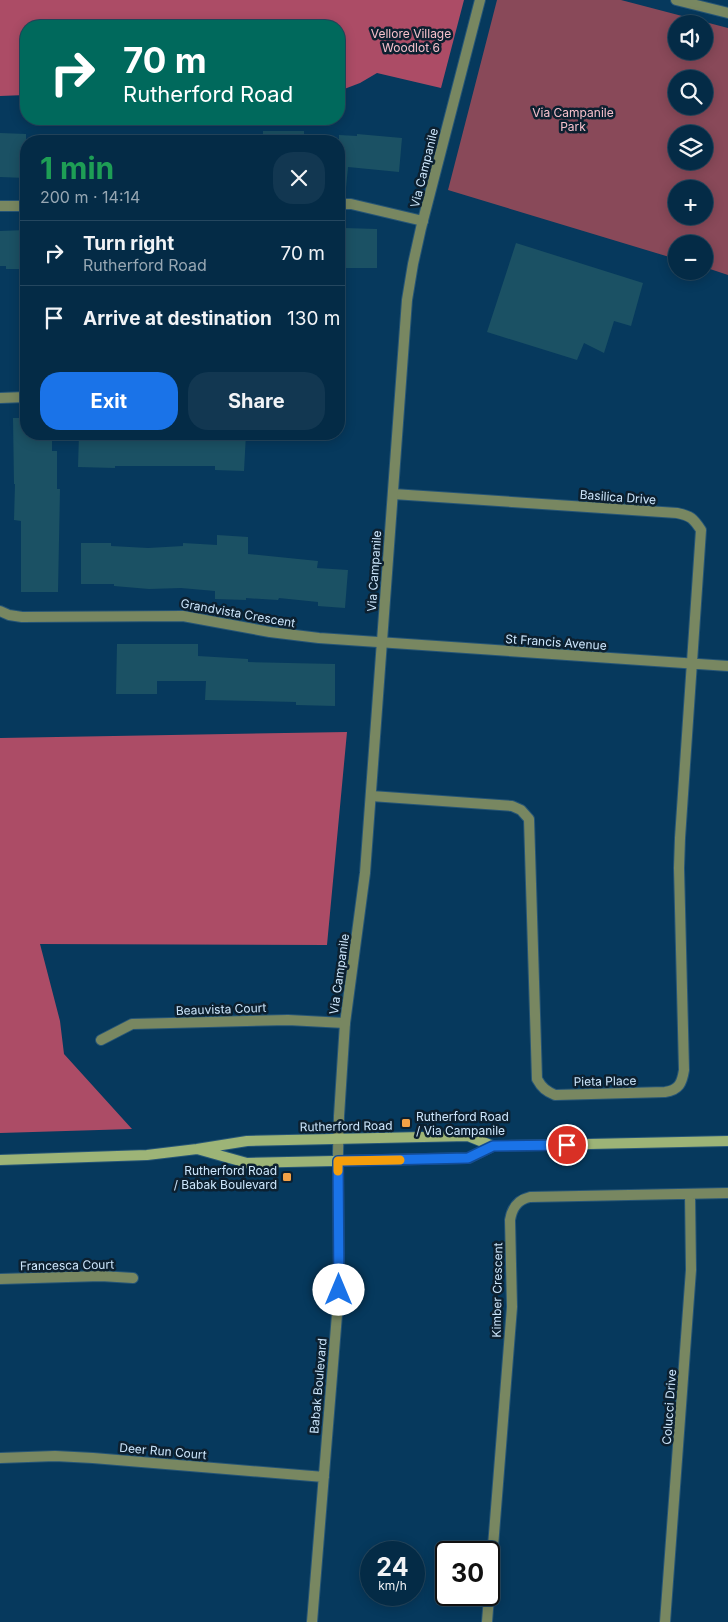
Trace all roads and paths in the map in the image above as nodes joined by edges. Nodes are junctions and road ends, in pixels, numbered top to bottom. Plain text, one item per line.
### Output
1 (480, 0) edge
2 (676, 0) edge
3 (728, 14) edge
4 (345, 204) edge
5 (0, 206) edge
6 (20, 206) edge
7 (423, 221) junction
8 (0, 398) edge
9 (20, 398) edge
10 (393, 494) junction
11 (0, 611) edge
12 (382, 642) junction
13 (693, 664) junction
14 (728, 666) edge
15 (371, 796) junction
16 (345, 1023) junction
17 (101, 1040) dead end
18 (338, 1139) junction
19 (728, 1140) edge
20 (493, 1146) junction
21 (197, 1149) junction
22 (338, 1156) junction
23 (0, 1160) edge
24 (728, 1193) edge
25 (690, 1194) junction
26 (133, 1278) dead end
27 (0, 1279) edge
28 (0, 1458) edge
29 (324, 1477) junction
30 (312, 1622) edge
31 (487, 1622) edge
32 (665, 1622) edge

1 - 7 street, Via Campanile
2 - 3 street
4 - 7 street
5 - 6 street
7 - 10 street, Via Campanile
8 - 9 street
10 - 12 street, Via Campanile
10 - 13 street, Basilica Drive
11 - 12 street, Grandvista Crescent
12 - 13 street, St Francis Avenue
12 - 15 street, Via Campanile
13 - 14 street, St Francis Avenue
13 - 15 street, Pieta Place
15 - 16 street, Via Campanile
16 - 17 street, Beauvista Court
16 - 18 street, Via Campanile
18 - 20 main road, Rutherford Road
18 - 21 main road, Rutherford Road
18 - 22 street, Via Campanile
19 - 20 main road, Rutherford Road
20 - 22 main road, Rutherford Road
21 - 22 main road, Rutherford Road
21 - 23 main road, Rutherford Road
22 - 29 street, Babak Boulevard
24 - 25 street, Kimber Crescent
25 - 31 street, Kimber Crescent
25 - 32 street, Colucci Drive
26 - 27 street, Francesca Court
28 - 29 street, Deer Run Court
29 - 30 street, Babak Boulevard

